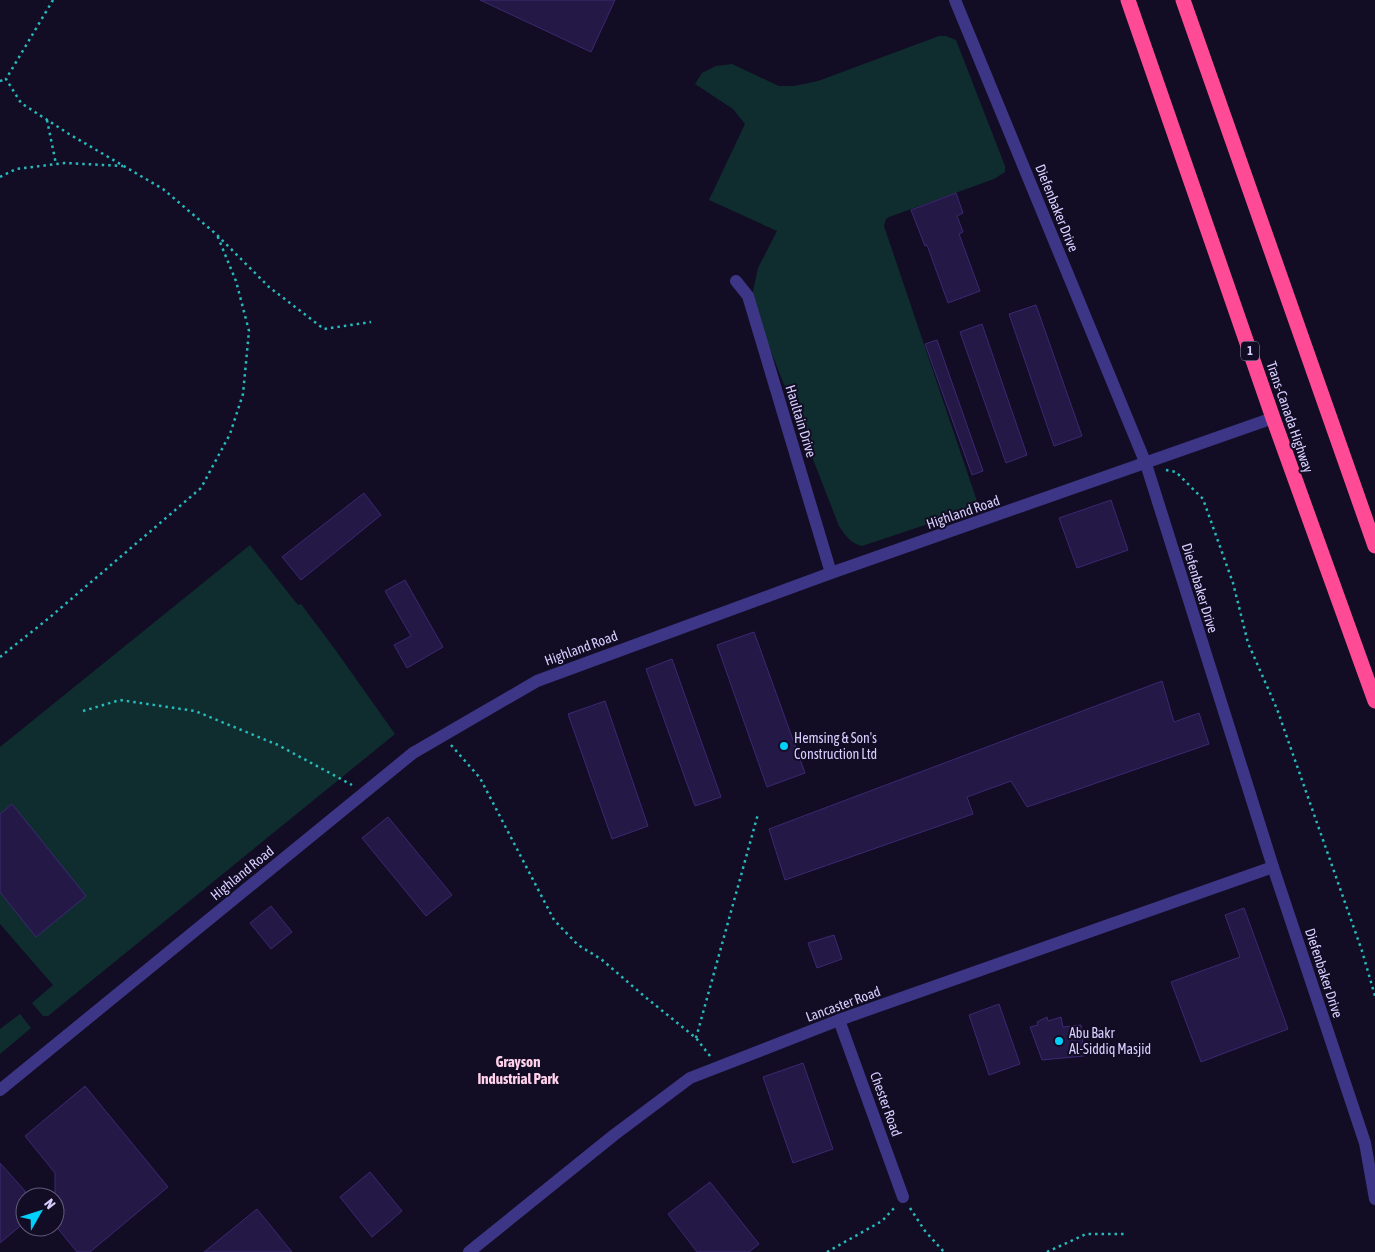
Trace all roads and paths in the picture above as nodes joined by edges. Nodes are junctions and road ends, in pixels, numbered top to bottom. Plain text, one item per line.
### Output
1 (53, 0) edge
2 (955, 0) edge
3 (1128, 0) edge
4 (1183, 0) edge
5 (1192, 0) edge
6 (6, 79) junction
7 (0, 81) edge
8 (1213, 81) junction
9 (47, 120) junction
10 (56, 164) junction
11 (124, 166) junction
12 (0, 177) edge
13 (216, 234) junction
14 (736, 281) dead end
15 (371, 322) dead end
16 (1273, 418) junction
17 (1146, 464) junction
18 (1375, 546) edge
19 (831, 573) junction
20 (0, 656) edge
21 (1375, 702) edge
22 (83, 711) dead end
23 (440, 737) junction
24 (364, 792) junction
25 (758, 814) dead end
26 (1273, 867) junction
27 (1375, 996) edge
28 (840, 1020) junction
29 (696, 1038) junction
30 (719, 1067) junction
31 (0, 1090) edge
32 (903, 1197) junction
33 (1375, 1199) edge
34 (1125, 1234) dead end
35 (469, 1252) edge
36 (827, 1252) edge
37 (944, 1252) edge
38 (1047, 1252) edge

1 - 6 path
2 - 17 street, Diefenbaker Drive
3 - 16 highway, Trans-Canada Highway / 1
4 - 8 highway
5 - 8 highway
6 - 7 path
6 - 9 path
8 - 18 highway
9 - 10 path
9 - 11 path
10 - 11 path
10 - 12 path
11 - 13 path
13 - 15 path
13 - 20 path
14 - 19 street, Haultain Drive
16 - 17 street, Highland Road
16 - 21 highway, Trans-Canada Highway / 1
17 - 19 street, Highland Road
17 - 26 street, Diefenbaker Drive
17 - 27 path
19 - 23 street, Highland Road
22 - 24 path
23 - 24 street, Highland Road
23 - 29 path
24 - 31 street, Highland Road
25 - 29 path
26 - 28 street, Lancaster Road
26 - 33 street, Diefenbaker Drive
28 - 30 street, Lancaster Road
28 - 32 street, Chester Road
29 - 30 path
30 - 35 street, Lancaster Road
32 - 36 path
32 - 37 path
34 - 38 path

